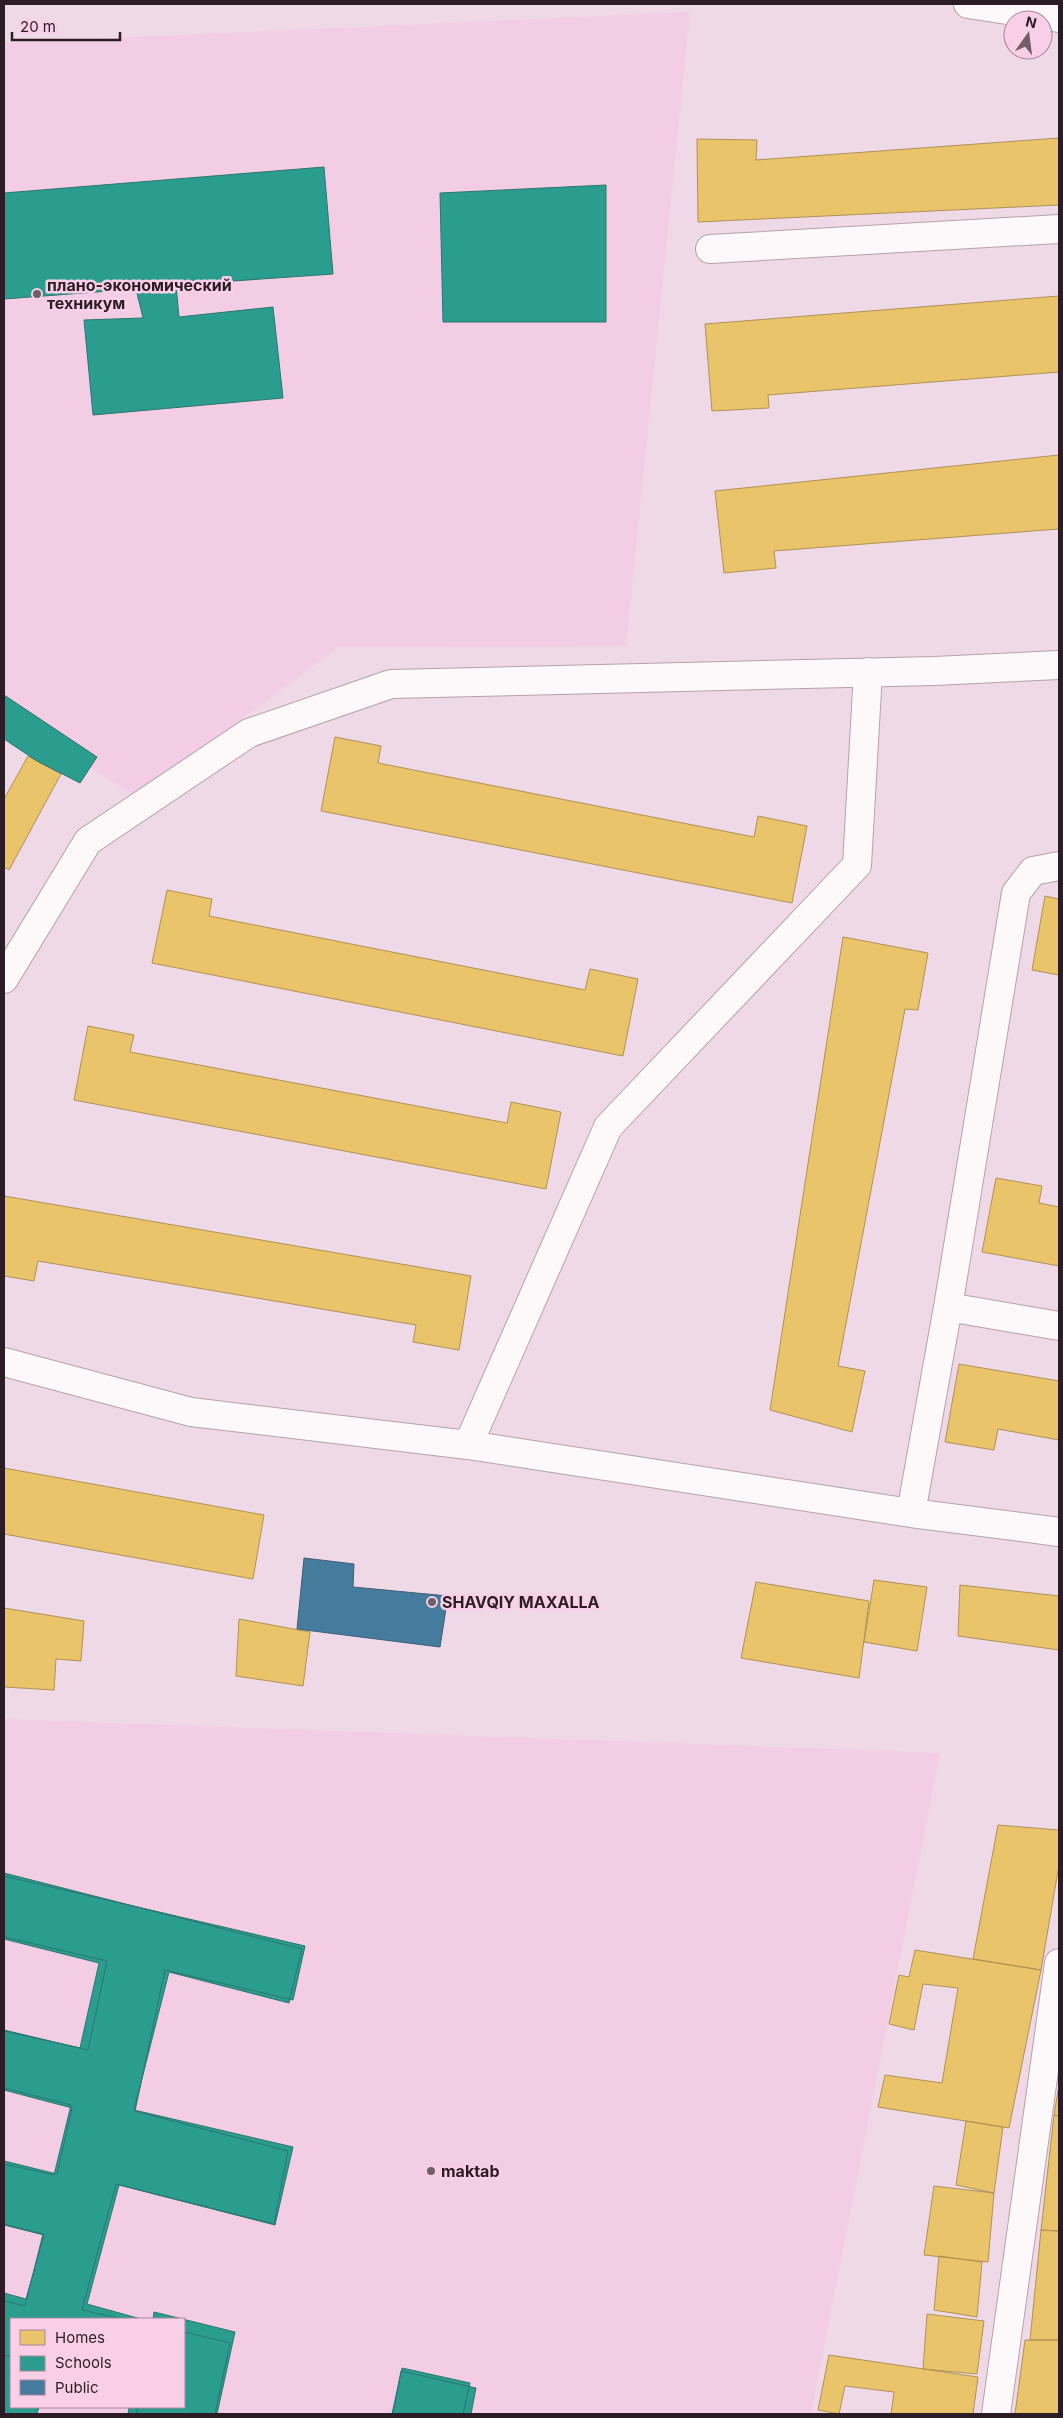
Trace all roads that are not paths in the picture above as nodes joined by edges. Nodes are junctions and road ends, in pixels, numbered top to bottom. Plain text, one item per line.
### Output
1 (968, 4) edge
2 (1059, 18) edge
3 (1059, 229) edge
4 (710, 249) dead end
5 (1059, 665) edge
6 (868, 672) junction
7 (1059, 866) edge
8 (4, 978) edge
9 (948, 1307) junction
10 (1059, 1326) edge
11 (4, 1362) edge
12 (468, 1445) junction
13 (911, 1513) junction
14 (1059, 1532) edge
15 (1059, 1963) edge
16 (996, 2414) edge

1 - 2 street
3 - 4 street
5 - 6 street
6 - 8 street
6 - 12 street
7 - 9 street
9 - 10 street
9 - 13 street
11 - 12 street
12 - 13 street
13 - 14 street
15 - 16 street

